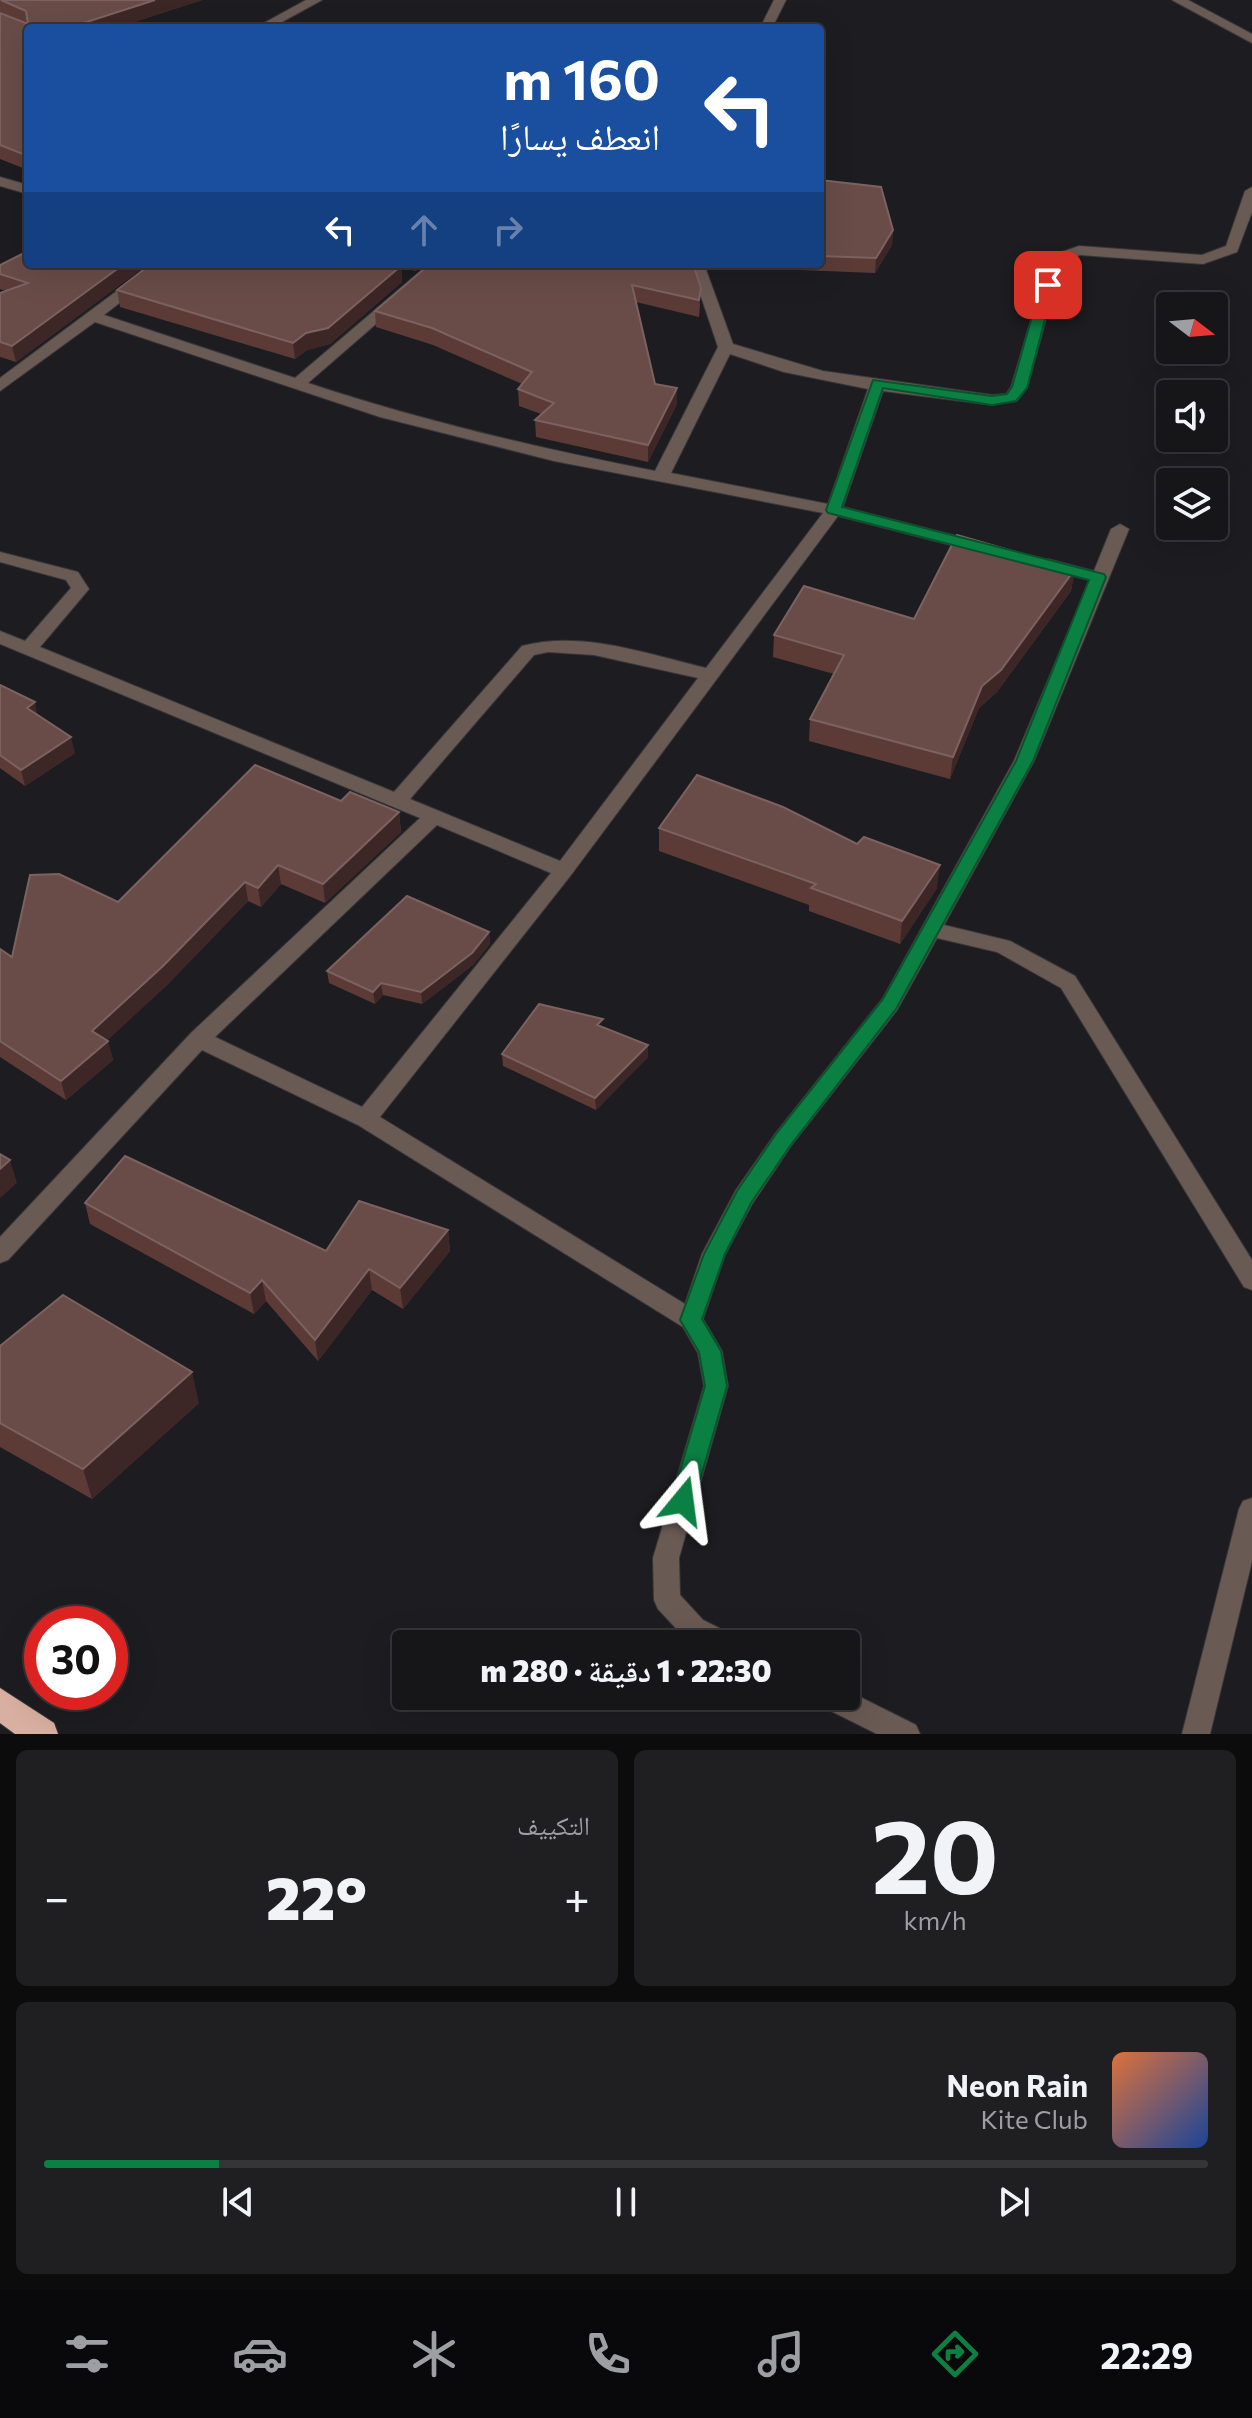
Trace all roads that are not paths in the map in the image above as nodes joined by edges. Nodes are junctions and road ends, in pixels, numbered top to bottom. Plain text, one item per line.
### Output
1 (316, 0) edge
2 (780, 0) edge
3 (1178, 0) edge
4 (269, 24) edge
5 (768, 24) edge
6 (1252, 39) edge
7 (0, 181) edge
8 (24, 189) edge
9 (1252, 191) edge
10 (157, 268) edge
11 (431, 268) edge
12 (698, 268) edge
13 (93, 316) junction
14 (726, 347) junction
15 (878, 383) junction
16 (0, 386) edge
17 (295, 386) junction
18 (661, 476) junction
19 (834, 510) junction
20 (1120, 529) dead end
21 (995, 551) edge
22 (0, 557) edge
23 (1025, 559) edge
24 (1098, 577) junction
25 (0, 637) edge
26 (28, 649) junction
27 (710, 675) junction
28 (397, 802) junction
29 (433, 817) junction
30 (564, 870) junction
31 (931, 929) junction
32 (199, 1039) junction
33 (366, 1119) junction
34 (0, 1253) edge
35 (1252, 1280) edge
36 (691, 1320) junction
37 (1252, 1509) edge
38 (696, 1630) edge
39 (0, 1704) edge
40 (857, 1710) edge
41 (42, 1734) edge
42 (906, 1734) edge
43 (1196, 1734) edge

1 - 4 street
2 - 5 street
3 - 6 street
7 - 8 street
9 - 15 street
10 - 13 street
11 - 17 street
12 - 14 street
13 - 16 street
13 - 17 street
14 - 15 street
14 - 18 street
15 - 19 street
17 - 18 street
18 - 19 street
19 - 21 street
19 - 27 street
20 - 24 street
22 - 26 street
23 - 24 street
24 - 31 street
25 - 26 street
26 - 28 street
27 - 28 street
27 - 30 street
28 - 29 street
29 - 30 street
29 - 32 street
30 - 33 street
31 - 35 street
31 - 36 street
32 - 33 street
32 - 34 street
33 - 36 street
36 - 38 street
37 - 43 street
39 - 41 highway
40 - 42 street

